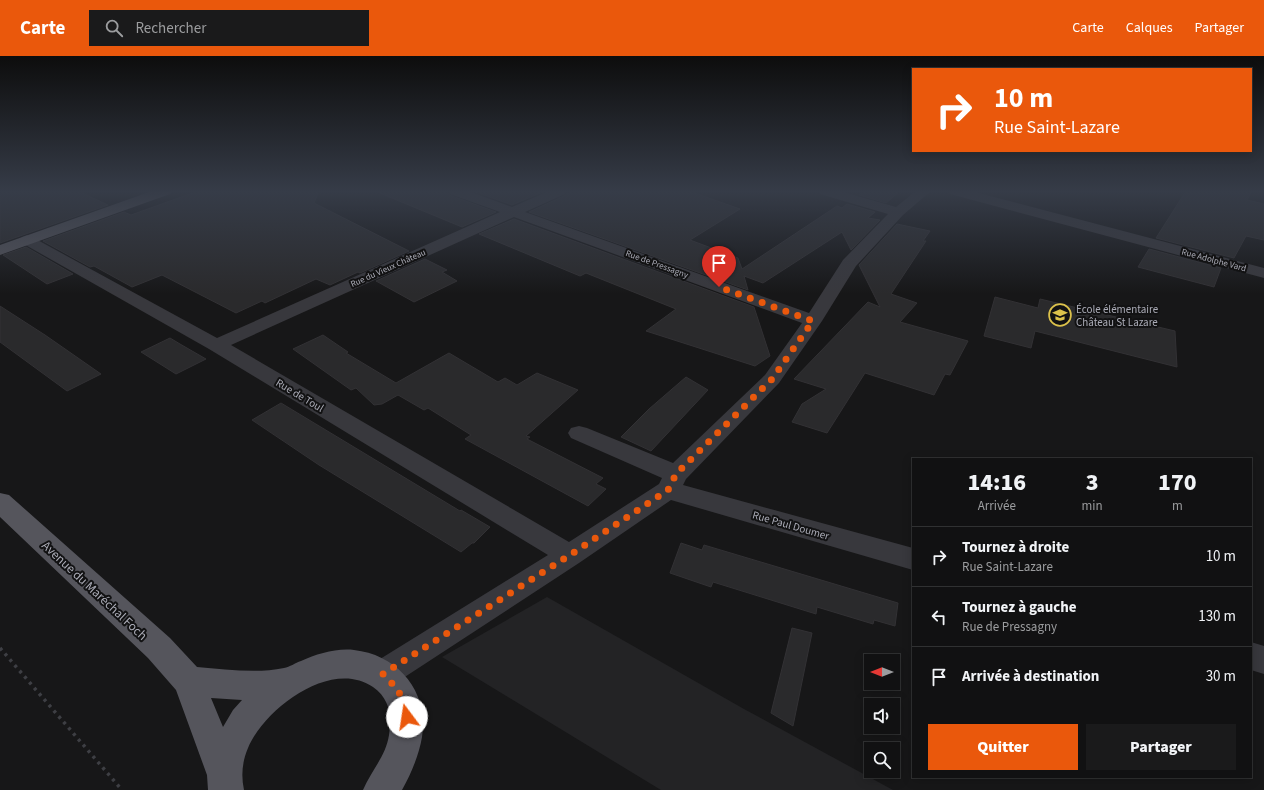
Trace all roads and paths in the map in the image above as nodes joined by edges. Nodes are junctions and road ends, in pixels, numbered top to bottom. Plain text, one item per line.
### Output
1 (69, 225) edge
2 (483, 225) edge
3 (549, 225) edge
4 (885, 225) edge
5 (1084, 225) edge
6 (27, 240) junction
7 (0, 250) edge
8 (1264, 273) edge
9 (813, 321) junction
10 (216, 345) junction
11 (579, 433) dead end
12 (672, 482) junction
13 (0, 502) edge
14 (570, 555) junction
15 (912, 560) edge
16 (0, 648) edge
17 (1252, 656) edge
18 (1264, 660) edge
19 (383, 674) junction
20 (189, 681) junction
21 (287, 683) junction
22 (225, 783) edge
23 (386, 788) edge
24 (122, 790) edge

1 - 6 main road
2 - 10 street, Rue du Vieux Château
3 - 9 street, Rue de Pressagny
4 - 9 street
5 - 8 street, Rue Adolphe Vard
6 - 7 main road
6 - 10 street, Rue de Toul
9 - 12 street
10 - 14 street, Rue de Toul
11 - 12 street, Rue Paul Doumer
12 - 14 street
12 - 15 street, Rue Paul Doumer
13 - 20 main road, Avenue du Maréchal Foch
14 - 19 street
16 - 24 path
17 - 18 street
19 - 21 main road
19 - 23 main road
20 - 21 main road
20 - 22 main road, Avenue du Maréchal Foch
21 - 22 main road

